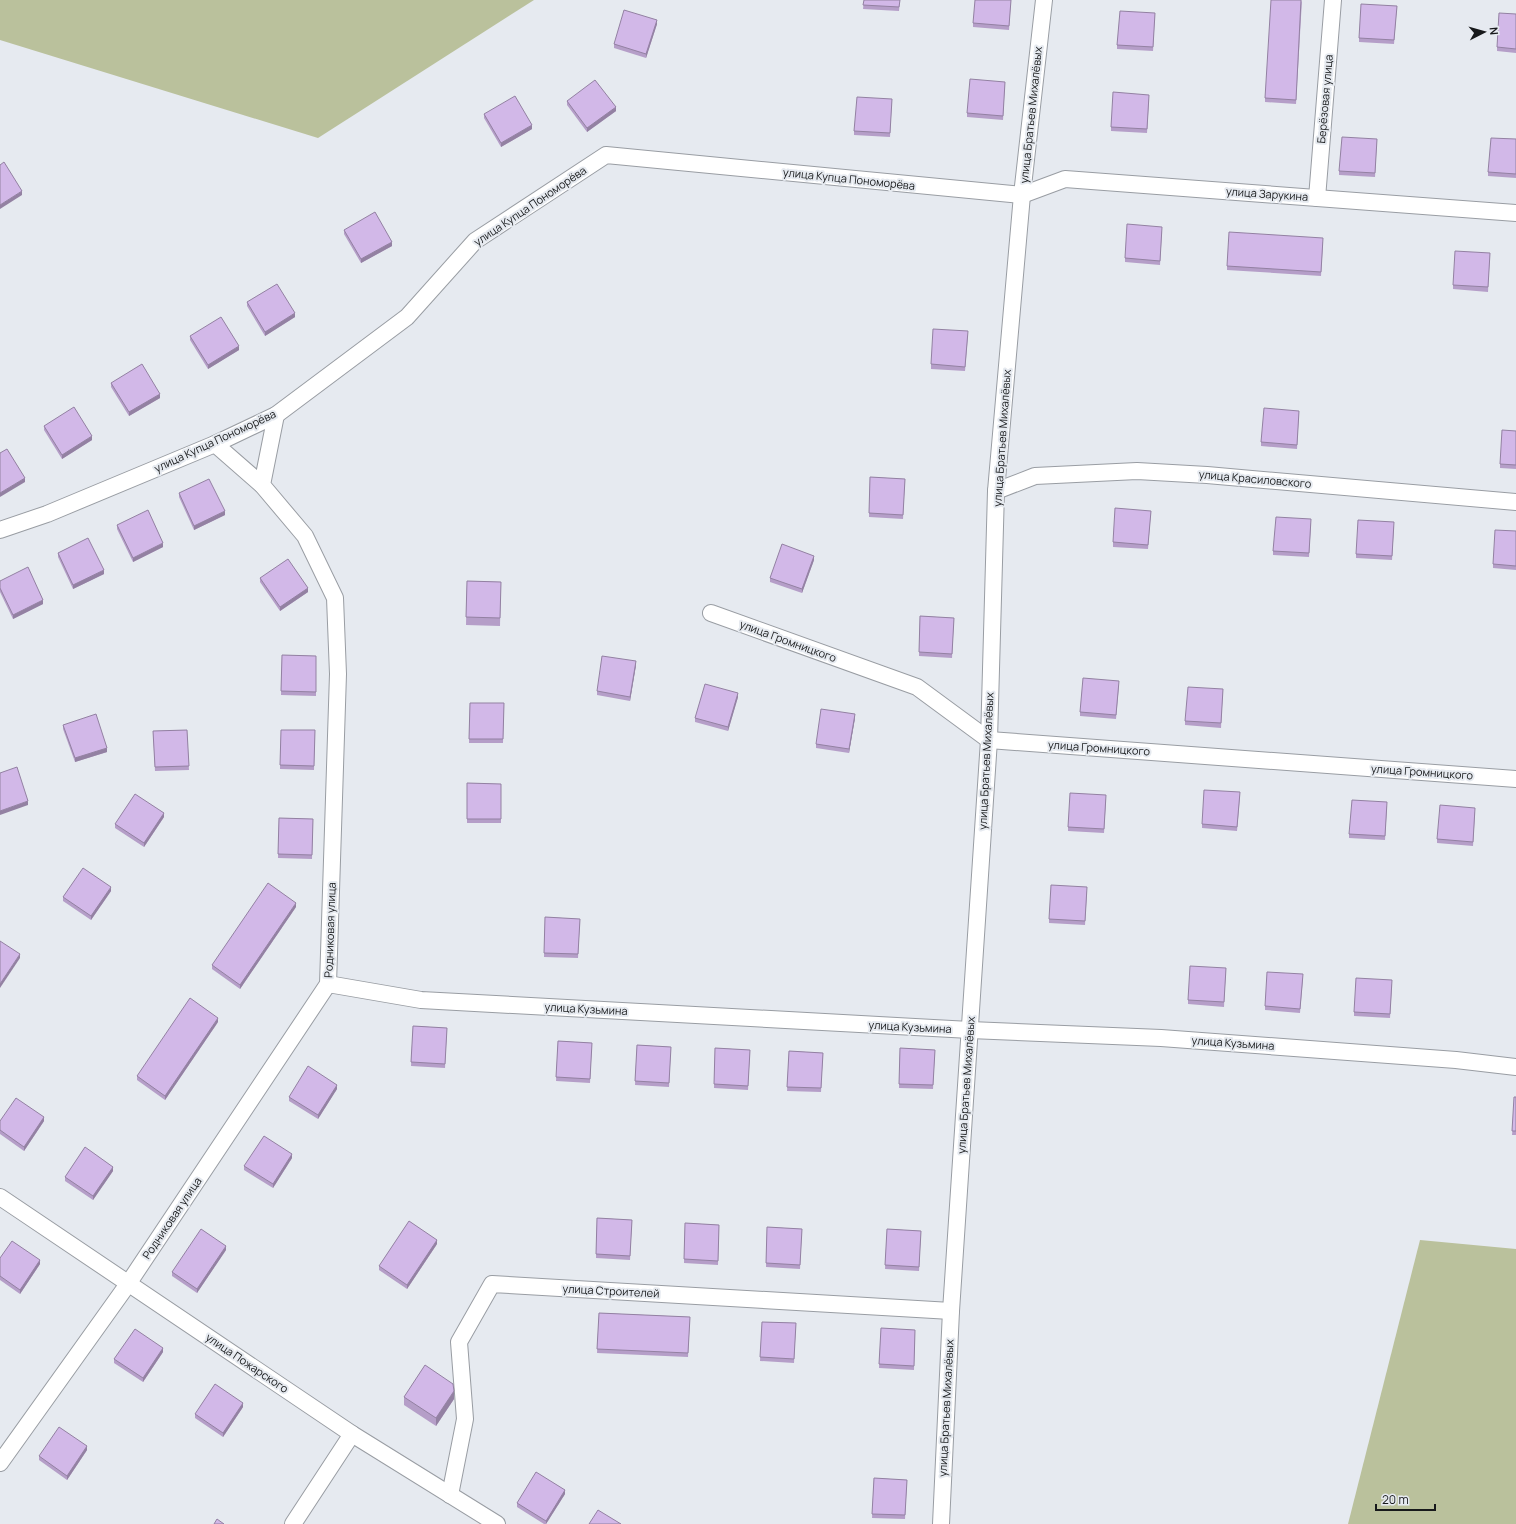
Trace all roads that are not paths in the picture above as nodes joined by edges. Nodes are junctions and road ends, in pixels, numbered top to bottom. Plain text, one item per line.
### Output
1 (1044, 0) edge
2 (1333, 0) edge
3 (1022, 195) junction
4 (1317, 198) junction
5 (1516, 213) edge
6 (276, 415) junction
7 (214, 444) junction
8 (262, 485) junction
9 (996, 491) junction
10 (1516, 502) edge
11 (0, 530) edge
12 (711, 613) dead end
13 (989, 740) junction
14 (1516, 779) edge
15 (328, 984) junction
16 (970, 1030) junction
17 (1516, 1067) edge
18 (0, 1197) edge
19 (128, 1284) junction
20 (951, 1311) junction
21 (352, 1434) junction
22 (0, 1463) edge
23 (450, 1495) junction
24 (293, 1524) edge
25 (497, 1524) edge
26 (941, 1524) edge

1 - 3 street, улица Братьев Михалёвых
2 - 4 street, Берёзовая улица
3 - 4 street, улица Зарукина
3 - 6 street, улица Купца Пономорёва
3 - 9 street, улица Братьев Михалёвых
4 - 5 street, улица Зарукина
6 - 7 street, улица Купца Пономорёва
6 - 8 street
7 - 8 street, Родниковая улица
7 - 11 street, улица Купца Пономорёва
8 - 15 street, Родниковая улица
9 - 10 street, улица Красиловского
9 - 13 street, улица Братьев Михалёвых
12 - 13 street, улица Громницкого
13 - 14 street, улица Громницкого
13 - 16 street, улица Братьев Михалёвых
15 - 16 street, улица Кузьмина
15 - 19 street, Родниковая улица
16 - 17 street, улица Кузьмина
16 - 20 street, улица Братьев Михалёвых
18 - 19 street, улица Пожарского
19 - 21 street, улица Пожарского
19 - 22 street, Родниковая улица
20 - 23 street, улица Строителей
20 - 26 street, улица Братьев Михалёвых
21 - 23 street, улица Пожарского
21 - 24 street
23 - 25 street, улица Пожарского

